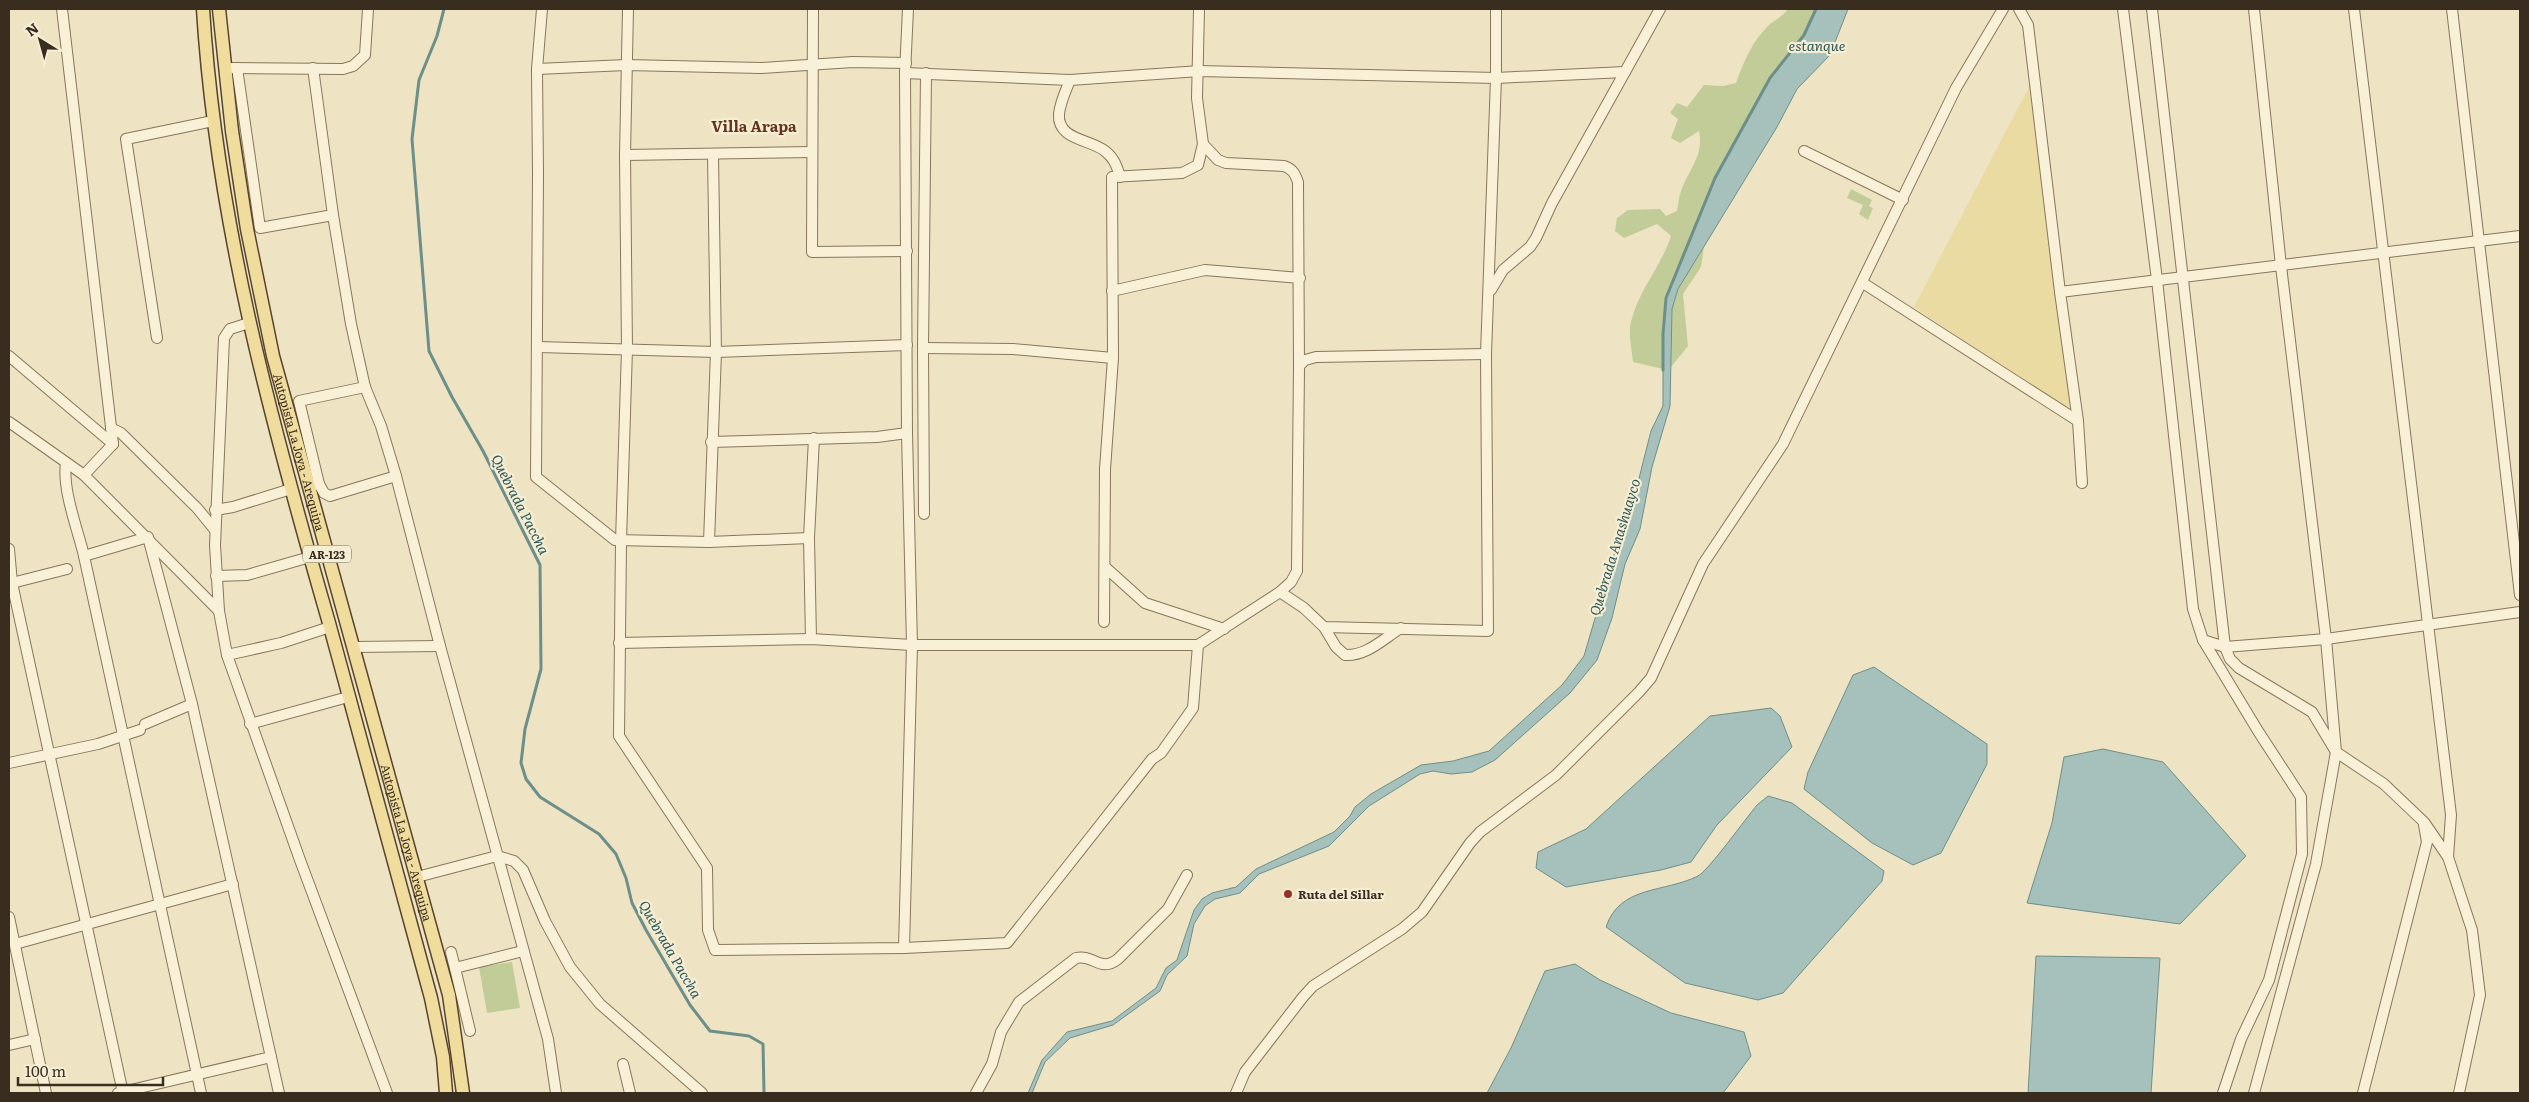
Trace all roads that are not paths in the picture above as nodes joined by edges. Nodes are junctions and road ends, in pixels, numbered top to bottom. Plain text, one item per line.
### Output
1 (62, 9) edge
2 (203, 9) edge
3 (220, 9) edge
4 (368, 9) edge
5 (542, 9) edge
6 (628, 9) edge
7 (813, 9) edge
8 (908, 9) edge
9 (1199, 9) edge
10 (1496, 9) edge
11 (1660, 9) edge
12 (2003, 9) edge
13 (2019, 9) edge
14 (2123, 9) edge
15 (2152, 9) edge
16 (2254, 9) edge
17 (2354, 9) edge
18 (2452, 9) edge
19 (812, 64) junction
20 (626, 65) junction
21 (231, 68) junction
22 (313, 68) junction
23 (905, 68) junction
24 (537, 69) junction
25 (1200, 70) junction
26 (1625, 72) junction
27 (926, 73) junction
28 (1496, 78) junction
29 (1070, 80) junction
30 (213, 122) junction
31 (1203, 144) junction
32 (1804, 151) dead end
33 (812, 152) junction
34 (713, 154) junction
35 (625, 155) junction
36 (1120, 177) junction
37 (1903, 200) junction
38 (333, 215) junction
39 (2520, 236) edge
40 (2479, 243) junction
41 (907, 251) junction
42 (2383, 254) junction
43 (2280, 266) junction
44 (1300, 278) junction
45 (2182, 278) junction
46 (2157, 280) junction
47 (1863, 283) junction
48 (1112, 291) junction
49 (2060, 292) junction
50 (1489, 294) junction
51 (249, 324) junction
52 (157, 338) dead end
53 (907, 345) junction
54 (538, 347) junction
55 (923, 348) junction
56 (627, 349) junction
57 (716, 352) junction
58 (1486, 354) junction
59 (9, 356) edge
60 (1113, 358) junction
61 (1299, 366) junction
62 (366, 388) junction
63 (2078, 421) junction
64 (9, 422) edge
65 (111, 428) junction
66 (907, 433) junction
67 (814, 438) junction
68 (711, 442) junction
69 (113, 444) junction
70 (66, 463) junction
71 (84, 475) junction
72 (396, 476) junction
73 (2082, 483) dead end
74 (313, 485) junction
75 (291, 489) junction
76 (215, 510) junction
77 (924, 514) dead end
78 (216, 530) junction
79 (148, 537) junction
80 (809, 538) junction
81 (621, 541) junction
82 (709, 542) junction
83 (9, 549) edge
84 (84, 556) junction
85 (310, 557) junction
86 (1105, 567) junction
87 (68, 569) dead end
88 (216, 576) junction
89 (12, 583) junction
90 (1280, 592) junction
91 (2520, 595) edge
92 (219, 611) junction
93 (2520, 612) edge
94 (1104, 622) dead end
95 (2427, 626) junction
96 (330, 627) junction
97 (1324, 627) junction
98 (1401, 627) junction
99 (1224, 629) junction
100 (811, 639) junction
101 (2326, 639) junction
102 (2203, 640) junction
103 (619, 643) junction
104 (912, 645) junction
105 (1198, 645) junction
106 (440, 646) junction
107 (353, 647) junction
108 (2225, 647) junction
109 (226, 655) junction
110 (348, 697) junction
111 (192, 704) junction
112 (250, 724) junction
113 (122, 737) junction
114 (2336, 752) junction
115 (49, 755) junction
116 (9, 763) edge
117 (2424, 822) junction
118 (497, 856) junction
119 (2448, 857) junction
120 (1187, 874) dead end
121 (417, 877) junction
122 (233, 884) junction
123 (159, 907) junction
124 (9, 917) edge
125 (86, 926) junction
126 (15, 944) junction
127 (904, 948) junction
128 (523, 951) junction
129 (451, 952) dead end
130 (455, 968) junction
131 (14, 969) edge
132 (470, 1031) dead end
133 (35, 1039) junction
134 (9, 1045) edge
135 (271, 1058) junction
136 (623, 1064) dead end
137 (197, 1076) junction
138 (1238, 1088) edge
139 (2460, 1091) edge
140 (46, 1093) edge
141 (122, 1093) edge
142 (201, 1093) edge
143 (279, 1093) edge
144 (387, 1093) edge
145 (446, 1093) edge
146 (463, 1093) edge
147 (556, 1093) edge
148 (630, 1093) edge
149 (702, 1093) edge
150 (976, 1093) edge
151 (2224, 1093) edge
152 (2254, 1093) edge
153 (2363, 1093) edge

1 - 65 street
2 - 30 main road, Autopista La Joya - Arequipa / AR-123
3 - 21 main road, Autopista La Joya - Arequipa / AR-123
4 - 22 street
5 - 24 street
6 - 20 street
7 - 19 street
8 - 23 street
9 - 25 street
10 - 28 street
11 - 26 street
12 - 37 street
13 - 49 street
14 - 46 street
15 - 45 street
16 - 43 street
17 - 42 street
18 - 40 street
19 - 20 street
19 - 23 street
19 - 33 street
20 - 24 street
20 - 35 street
21 - 22 street
21 - 38 street
21 - 74 main road, Autopista La Joya - Arequipa / AR-123
22 - 38 street
23 - 27 street
23 - 41 street
24 - 54 street
25 - 28 street
25 - 29 street
25 - 31 street
26 - 28 street
26 - 50 street
27 - 29 street
27 - 55 street
28 - 50 street
29 - 36 street
30 - 51 main road, Autopista La Joya - Arequipa / AR-123
30 - 52 street
31 - 36 street
31 - 44 street
32 - 37 street
33 - 34 street
33 - 41 street
34 - 35 street
34 - 57 street
35 - 56 street
36 - 48 street
37 - 47 street
38 - 62 street
39 - 40 street
40 - 42 street
40 - 91 street
41 - 53 street
42 - 43 street
42 - 95 street
43 - 45 street
43 - 101 street
44 - 48 street
44 - 61 street
45 - 46 street
45 - 108 street
46 - 49 street
46 - 102 street
47 - 63 street
47 - 138 street
48 - 60 street
49 - 63 street
50 - 58 street
51 - 75 main road, Autopista La Joya - Arequipa / AR-123
51 - 76 street
53 - 57 street
53 - 66 street
54 - 56 street
54 - 81 street
55 - 60 street
55 - 77 street
56 - 57 street
56 - 81 street
57 - 68 street
58 - 61 street
58 - 98 street
59 - 69 street
60 - 86 street
61 - 90 street
62 - 72 street
62 - 74 street
63 - 73 street
64 - 70 street
65 - 69 street
65 - 78 street
66 - 67 street
66 - 104 street
67 - 68 street
67 - 80 street
68 - 82 street
69 - 71 street
70 - 71 street
70 - 84 street
71 - 79 street
72 - 74 street
72 - 106 street
74 - 107 main road, Autopista La Joya - Arequipa / AR-123
75 - 76 street
75 - 85 main road, Autopista La Joya - Arequipa / AR-123
76 - 78 street
78 - 88 street
79 - 84 street
79 - 92 street
79 - 111 street
80 - 82 street
80 - 100 street
81 - 82 street
81 - 103 street
83 - 89 street
84 - 113 street
85 - 88 street
85 - 96 main road, Autopista La Joya - Arequipa / AR-123
86 - 94 street
86 - 99 street
87 - 89 street
88 - 92 street
89 - 115 street
90 - 97 street
90 - 99 street
92 - 109 street
93 - 95 street
95 - 101 street
95 - 119 street
96 - 109 street
96 - 110 main road, Autopista La Joya - Arequipa / AR-123
97 - 98 street
97 - 98 street
99 - 105 street
100 - 103 street
100 - 104 street
101 - 108 street
101 - 114 street
102 - 108 street
102 - 151 street
103 - 127 street
104 - 105 street
104 - 127 street
105 - 127 street
106 - 107 street
106 - 118 street
107 - 121 main road, Autopista La Joya - Arequipa / AR-123
108 - 114 street
109 - 112 street
110 - 112 street
110 - 145 main road, Autopista La Joya - Arequipa / AR-123
111 - 113 street
111 - 122 street
112 - 144 street
113 - 115 street
113 - 123 street
114 - 117 street
114 - 152 street
115 - 116 street
115 - 125 street
117 - 119 street
117 - 153 street
118 - 121 street
118 - 128 street
118 - 149 street
119 - 139 street
120 - 150 street
121 - 146 main road, Autopista La Joya - Arequipa / AR-123
122 - 123 street
122 - 135 street
123 - 125 street
123 - 137 street
124 - 126 street
125 - 126 street
125 - 141 street
126 - 131 street
128 - 130 street
128 - 147 street
129 - 130 street
130 - 132 street
131 - 133 street
133 - 134 street
133 - 140 street
135 - 137 street
135 - 143 street
136 - 148 street
137 - 141 street
137 - 142 street

